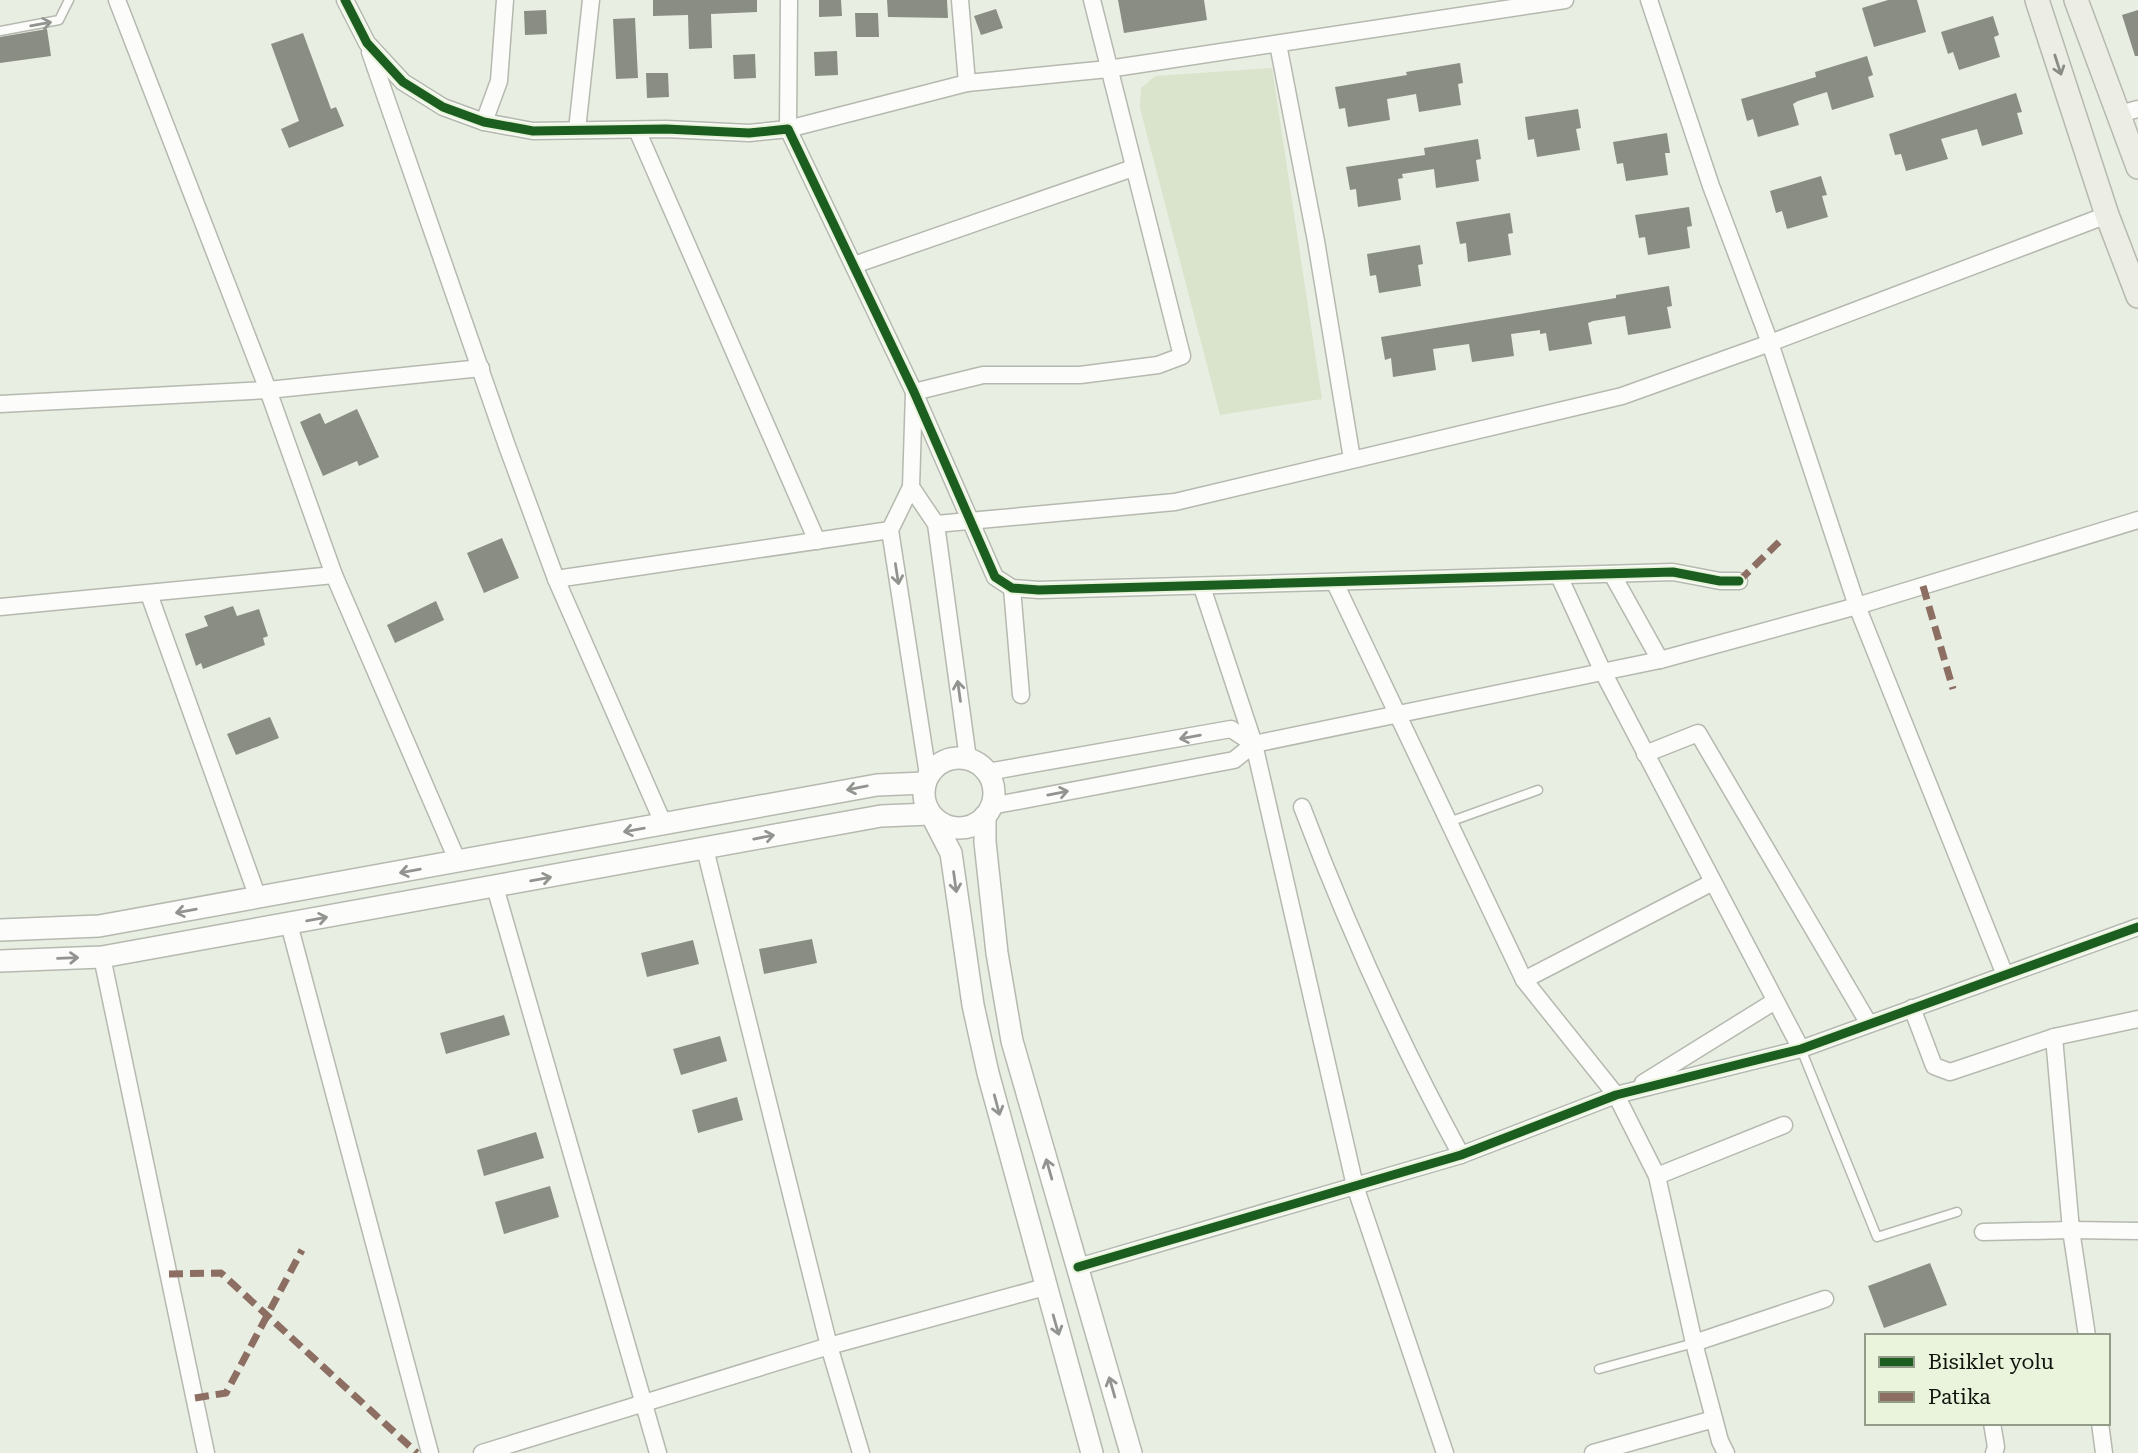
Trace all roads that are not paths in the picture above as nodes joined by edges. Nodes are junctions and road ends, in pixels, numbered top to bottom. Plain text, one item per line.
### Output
1 (69, 0) edge
2 (117, 0) edge
3 (345, 0) edge
4 (505, 0) edge
5 (591, 0) edge
6 (789, 0) edge
7 (960, 0) edge
8 (1093, 0) edge
9 (1565, 0) edge
10 (1649, 0) edge
11 (2037, 0) edge
12 (2076, 0) edge
13 (0, 31) edge
14 (367, 43) junction
15 (1278, 44) junction
16 (1108, 69) junction
17 (967, 83) junction
18 (2129, 111) edge
19 (484, 122) junction
20 (788, 129) junction
21 (577, 130) junction
22 (637, 130) junction
23 (1133, 167) junction
24 (2138, 167) edge
25 (2107, 215) junction
26 (854, 265) junction
27 (2138, 296) edge
28 (1770, 343) junction
29 (481, 368) junction
30 (268, 390) junction
31 (914, 392) junction
32 (0, 404) edge
33 (1352, 459) junction
34 (911, 487) junction
35 (2138, 520) edge
36 (972, 521) junction
37 (936, 524) junction
38 (890, 530) junction
39 (817, 541) junction
40 (1612, 574) junction
41 (334, 575) junction
42 (1559, 576) junction
43 (556, 579) junction
44 (1739, 581) dead end
45 (1335, 583) junction
46 (1202, 587) junction
47 (1012, 588) junction
48 (149, 594) junction
49 (1857, 606) junction
50 (0, 607) edge
51 (1660, 660) junction
52 (1603, 672) junction
53 (1021, 695) dead end
54 (1397, 714) junction
55 (1254, 744) junction
56 (1646, 754) junction
57 (968, 759) junction
58 (987, 772) junction
59 (927, 779) junction
60 (1538, 790) dead end
61 (1302, 807) dead end
62 (988, 811) junction
63 (932, 816) junction
64 (1448, 822) junction
65 (664, 825) junction
66 (705, 849) junction
67 (458, 862) junction
68 (1713, 882) junction
69 (495, 887) junction
70 (258, 898) junction
71 (289, 924) junction
72 (2138, 927) edge
73 (0, 930) edge
74 (103, 957) junction
75 (0, 961) edge
76 (2005, 975) junction
77 (1524, 980) junction
78 (1775, 1001) junction
79 (1912, 1008) junction
80 (2138, 1019) edge
81 (1869, 1024) junction
82 (2054, 1037) junction
83 (1801, 1049) junction
84 (1623, 1093) junction
85 (1784, 1125) dead end
86 (1461, 1155) junction
87 (1657, 1177) junction
88 (1356, 1186) junction
89 (1957, 1212) dead end
90 (2071, 1230) junction
91 (2138, 1231) edge
92 (1983, 1232) dead end
93 (1078, 1267) junction
94 (1045, 1287) junction
95 (1825, 1300) dead end
96 (2087, 1334) edge
97 (1693, 1343) junction
98 (830, 1346) junction
99 (1599, 1369) dead end
100 (643, 1404) junction
101 (1714, 1419) junction
102 (1992, 1425) edge
103 (2100, 1425) edge
104 (206, 1453) edge
105 (430, 1453) edge
106 (482, 1453) edge
107 (658, 1453) edge
108 (861, 1453) edge
109 (1092, 1453) edge
110 (1131, 1453) edge
111 (1445, 1453) edge
112 (1592, 1453) edge
113 (1726, 1453) edge
114 (1994, 1453) edge
115 (2104, 1453) edge

13 -> 1 lane
2 - 30 street
3 - 14 street
4 - 19 street
5 - 21 street
6 - 20 street
7 - 17 street
8 - 16 street
9 - 15 street
10 - 28 street
11 -> 25 main road
12 - 18 main road
14 - 19 street
14 - 29 street
15 - 16 street
15 - 33 street
16 - 17 street
16 - 23 street
17 - 20 street
18 - 24 main road
19 - 21 street
20 - 22 street
20 - 26 street
21 - 22 street
22 - 39 street
23 - 26 street
23 - 31 street
25 - 27 main road
25 - 28 street
26 - 31 street
28 - 33 street
28 - 49 street
29 - 30 street
29 - 43 street
30 - 32 street
30 - 41 street
31 - 34 street
31 - 36 street
33 - 36 street
34 - 37 street
34 - 38 street
35 - 49 street
36 - 37 street
36 - 47 street
57 -> 37 street
38 - 39 street
38 -> 59 street
39 - 43 street
40 - 42 street
40 - 44 street
40 - 51 street
41 - 48 street
41 - 67 street
42 - 45 street
42 - 52 street
43 - 65 street
45 - 46 street
45 - 54 street
46 - 47 street
46 - 55 street
47 - 53 street
48 - 50 street
48 - 70 street
49 - 51 street
49 - 76 street
51 - 52 street
52 - 54 street
52 - 56 street
54 - 55 street
54 - 64 street
55 -> 58 street
62 -> 55 street
55 - 88 street
56 - 68 street
56 - 81 street
57 - 58 street
57 - 59 street
58 - 62 street
59 - 63 street
59 -> 65 street
60 - 64 lane
61 - 86 street
62 - 63 street
93 -> 62 street
66 -> 63 street
63 -> 94 street
64 - 77 street
65 -> 67 street
69 -> 66 street
66 - 98 street
67 -> 70 street
68 - 77 street
68 - 78 street
71 -> 69 street
69 - 100 street
70 -> 73 street
71 - 74 street
71 - 105 street
72 - 76 street
75 -> 74 street
74 - 104 street
76 - 79 street
77 - 84 street
78 - 83 street
78 - 84 street
79 - 81 street
79 - 82 street
80 - 82 street
81 - 83 street
82 - 90 street
83 - 84 street
83 - 89 lane
84 - 86 street
84 - 87 street
85 - 87 street
86 - 88 street
87 - 97 street
88 - 93 street
88 - 111 street
90 - 91 street
90 - 92 street
90 - 96 street
110 -> 93 street
94 - 98 street
94 -> 109 street
95 - 97 street
97 - 99 lane
97 - 101 street
98 - 100 street
98 - 108 street
100 - 106 street
100 - 107 street
101 - 112 street
101 - 113 street
102 - 114 street
103 - 115 street

